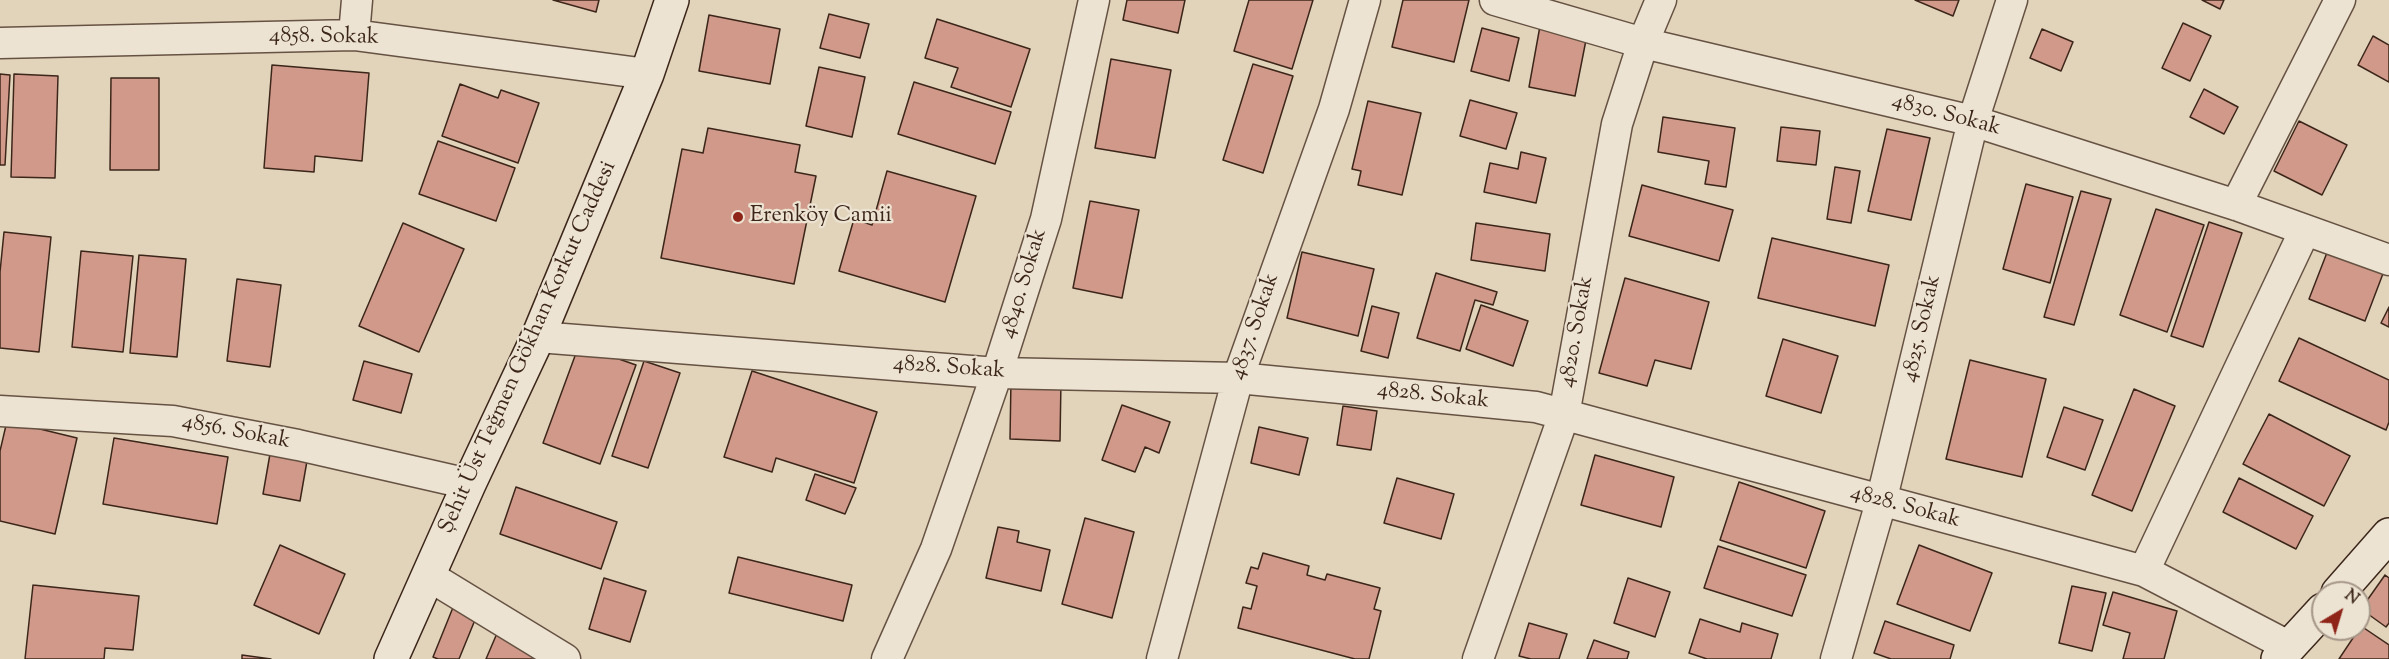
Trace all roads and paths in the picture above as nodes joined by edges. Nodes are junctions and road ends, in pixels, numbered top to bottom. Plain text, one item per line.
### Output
1 (357, 0) edge
2 (672, 0) edge
3 (1094, 0) edge
4 (1365, 0) edge
5 (1496, 0) edge
6 (1661, 0) edge
7 (2012, 0) edge
8 (2340, 0) edge
9 (354, 34) junction
10 (0, 43) edge
11 (1643, 43) junction
12 (647, 74) junction
13 (1973, 121) junction
14 (2236, 205) junction
15 (2304, 230) junction
16 (2389, 260) edge
17 (538, 337) junction
18 (997, 374) junction
19 (1238, 378) junction
20 (0, 411) edge
21 (1564, 415) junction
22 (469, 484) junction
23 (1881, 502) junction
24 (2389, 535) edge
25 (2144, 572) junction
26 (429, 576) junction
27 (2349, 581) edge
28 (2311, 623) edge
29 (2284, 653) edge
30 (391, 659) edge
31 (565, 659) edge
32 (887, 659) edge
33 (1162, 659) edge
34 (1478, 659) edge
35 (1836, 659) edge

1 - 9 street
2 - 12 street, Şehit Üst Teğmen Gökhan Korkut Caddesi
3 - 18 street, 4840. Sokak
4 - 19 street, 4837. Sokak
5 - 11 street, 4830. Sokak
6 - 11 street, 4820. Sokak
7 - 13 street, 4825. Sokak
8 - 14 street
9 - 10 street, 4858. Sokak
9 - 12 street, 4858. Sokak
11 - 13 street, 4830. Sokak
11 - 21 street, 4820. Sokak
12 - 17 street, Şehit Üst Teğmen Gökhan Korkut Caddesi
13 - 14 street, 4830. Sokak
13 - 23 street, 4825. Sokak
14 - 15 street, 4830. Sokak
15 - 16 street, 4830. Sokak
15 - 25 street
17 - 18 street, 4828. Sokak
17 - 22 street, Şehit Üst Teğmen Gökhan Korkut Caddesi
18 - 19 street, 4828. Sokak
18 - 32 street, 4840. Sokak
19 - 21 street, 4828. Sokak
19 - 33 street, 4837. Sokak
20 - 22 street, 4856. Sokak
21 - 23 street, 4828. Sokak
21 - 34 street, 4820. Sokak
22 - 26 street, Şehit Üst Teğmen Gökhan Korkut Caddesi
23 - 25 street, 4828. Sokak
23 - 35 street, 4825. Sokak
24 - 27 street
25 - 29 street, 4828. Sokak
26 - 30 street, Şehit Üst Teğmen Gökhan Korkut Caddesi
26 - 31 street
28 - 29 street

